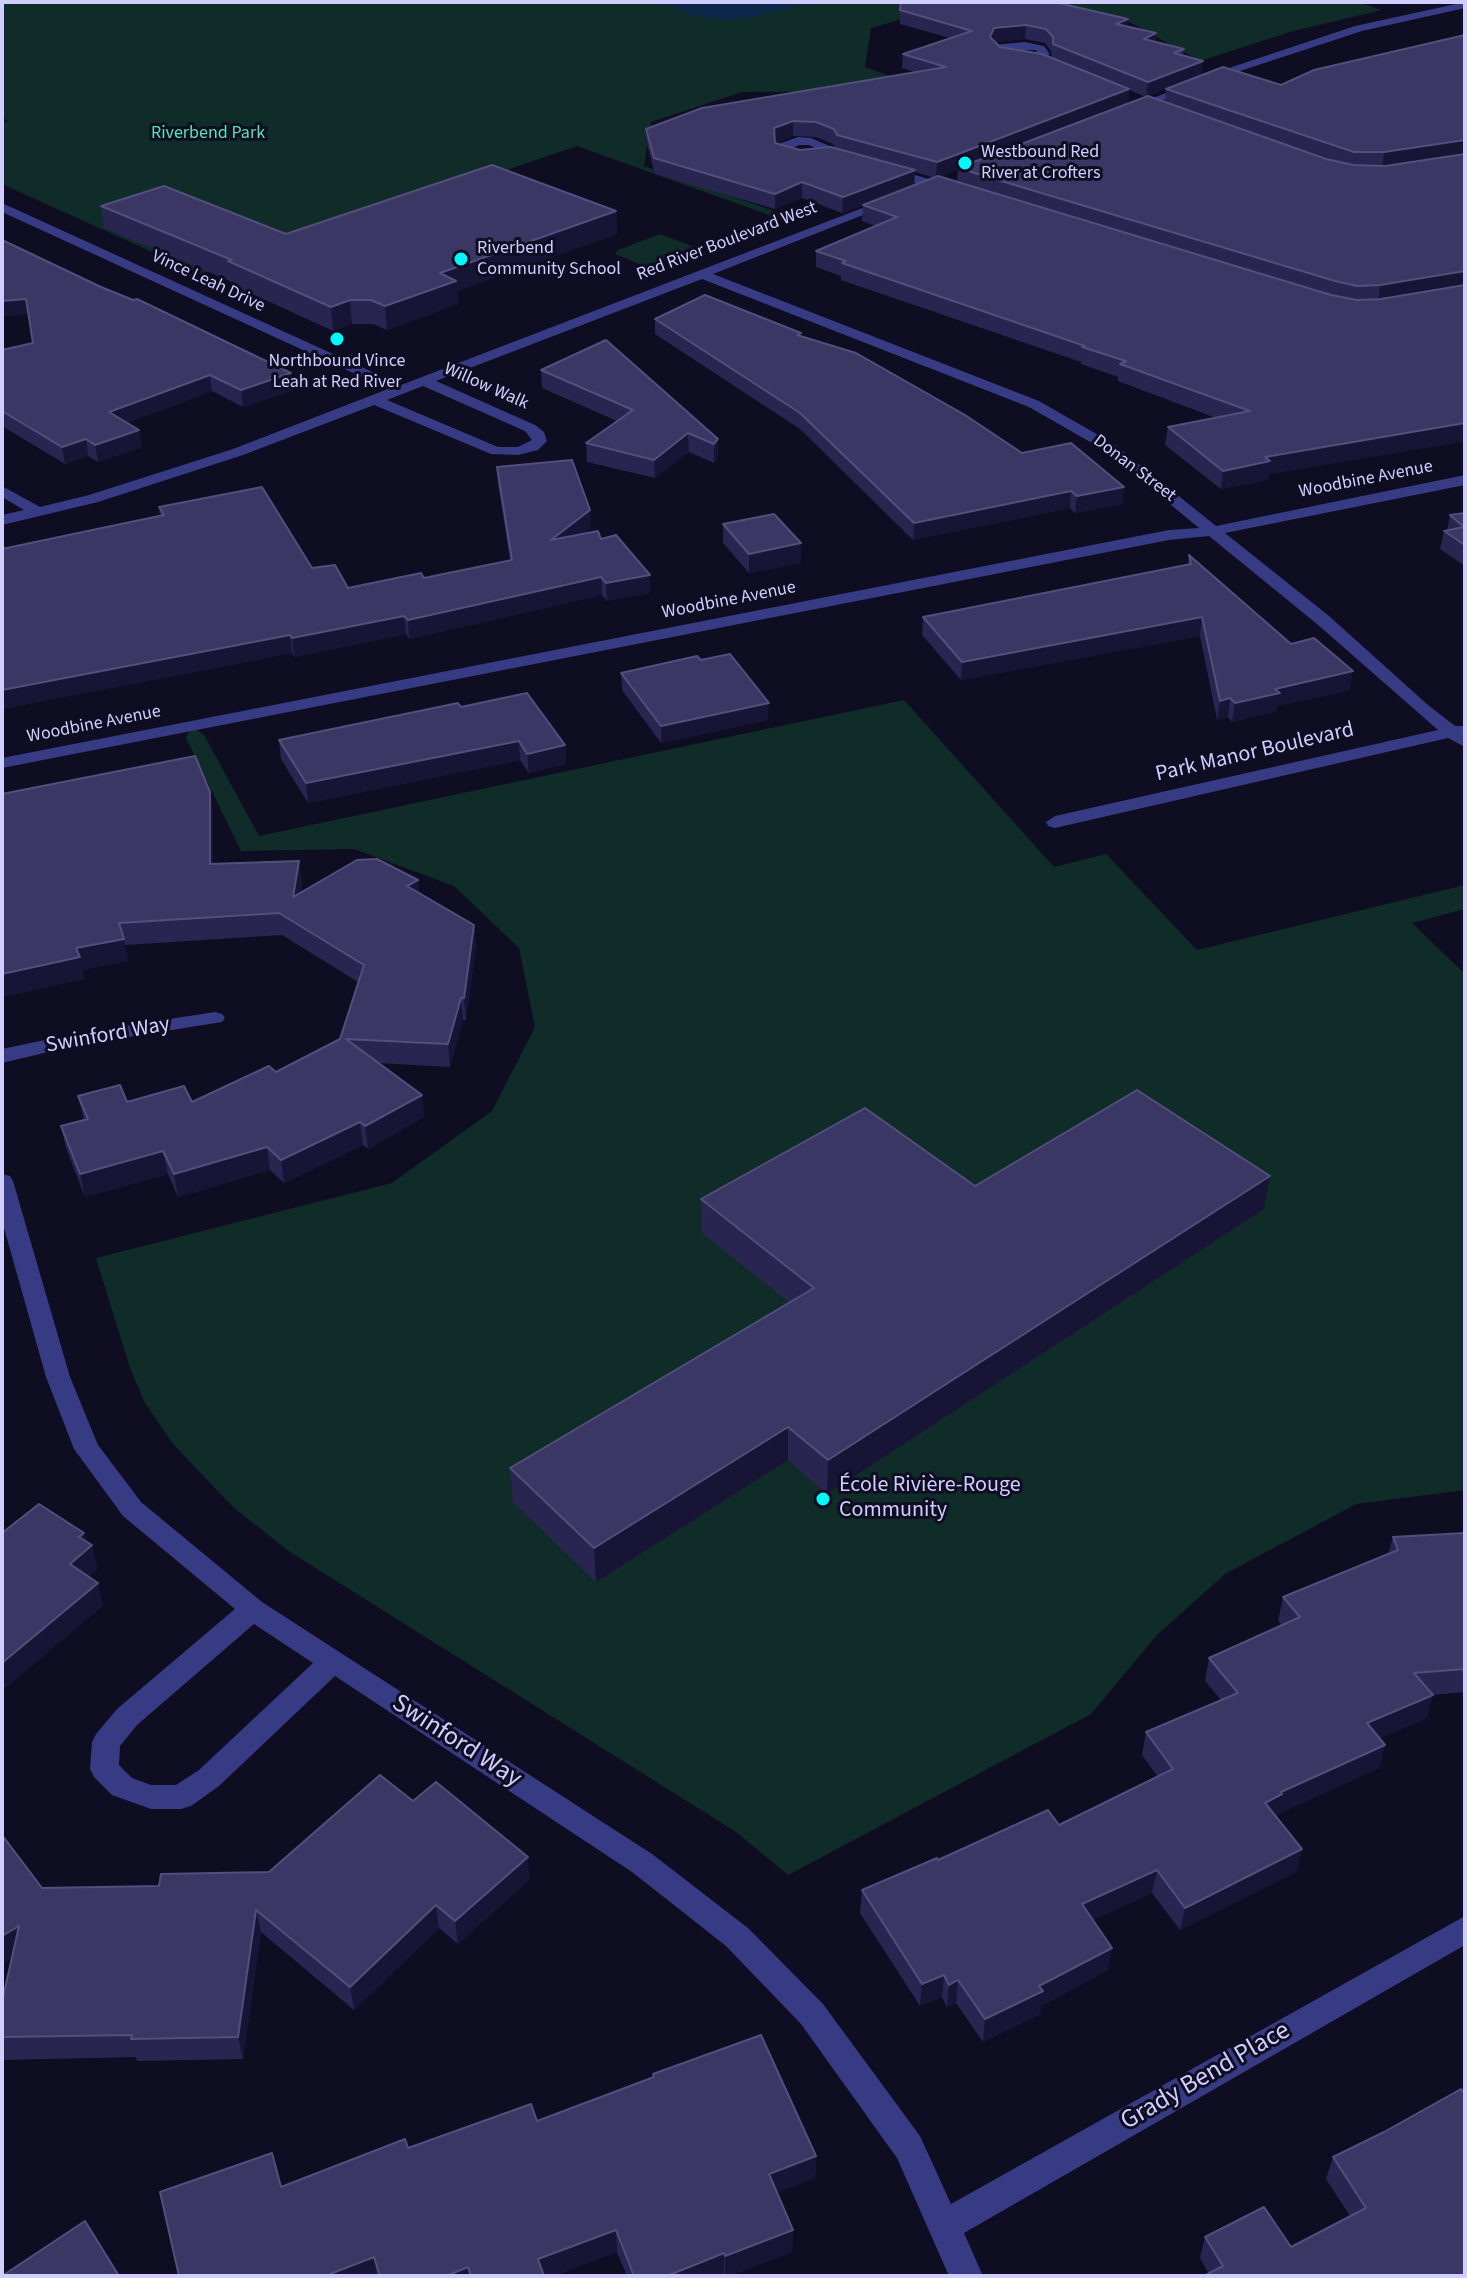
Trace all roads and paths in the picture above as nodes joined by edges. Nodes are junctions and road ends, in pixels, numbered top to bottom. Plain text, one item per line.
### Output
1 (1465, 5) edge
2 (1465, 18) edge
3 (1327, 40) junction
4 (1044, 62) edge
5 (1057, 68) edge
6 (1121, 94) edge
7 (1145, 104) junction
8 (1159, 109) edge
9 (1115, 115) edge
10 (831, 155) edge
11 (846, 159) edge
12 (877, 168) edge
13 (957, 176) edge
14 (937, 184) junction
15 (968, 196) edge
16 (2, 207) edge
17 (701, 274) junction
18 (421, 380) junction
19 (399, 389) junction
20 (373, 399) junction
21 (1465, 480) edge
22 (2, 491) edge
23 (38, 512) junction
24 (2, 520) edge
25 (1213, 531) junction
26 (1461, 734) edge
27 (2, 763) edge
28 (1055, 822) dead end
29 (215, 1018) dead end
30 (2, 1056) edge
31 (2, 1181) edge
32 (253, 1609) junction
33 (332, 1662) junction
34 (1465, 1929) edge
35 (946, 2225) junction
36 (966, 2276) edge

1 - 3 street
2 - 3 street
3 - 7 street
4 - 5 street
6 - 7 street
7 - 8 street
7 - 9 street
10 - 11 street
12 - 14 street
13 - 14 street, Red River Boulevard West
14 - 15 street
14 - 17 street, Red River Boulevard West
16 - 19 street, Vince Leah Drive
17 - 18 street, Red River Boulevard West
17 - 25 street, Donan Street
18 - 19 street, Red River Boulevard West
18 - 20 street, Willow Walk
19 - 20 street, Red River Boulevard West
20 - 23 street, Red River Boulevard West
21 - 25 street, Woodbine Avenue
22 - 23 street
23 - 24 street, Red River Boulevard West
25 - 26 street, Donan Street
25 - 27 street, Woodbine Avenue
26 - 28 street, Park Manor Boulevard
29 - 30 street, Swinford Way
31 - 32 street, Swinford Way
32 - 33 street, Swinford Way
32 - 33 street
33 - 35 street, Swinford Way
34 - 35 street, Grady Bend Place
35 - 36 street, Swinford Way

